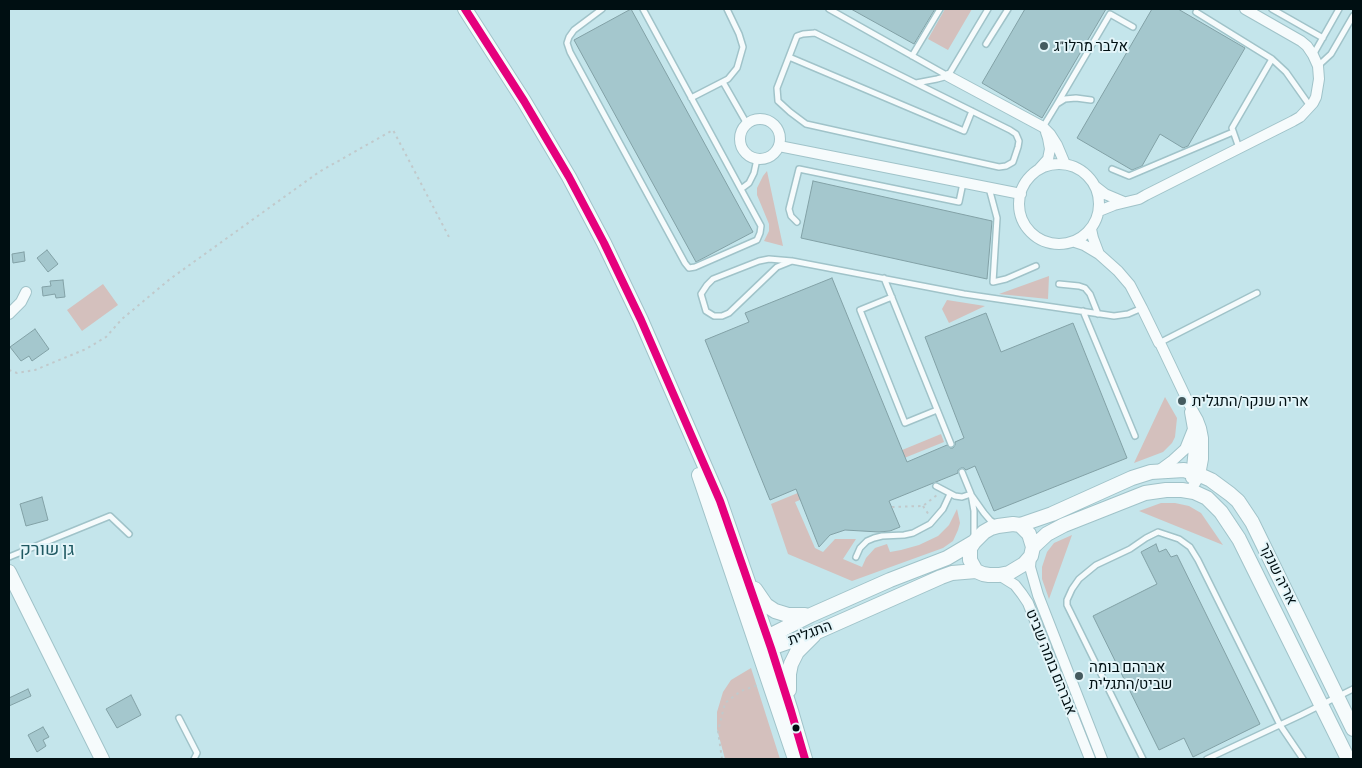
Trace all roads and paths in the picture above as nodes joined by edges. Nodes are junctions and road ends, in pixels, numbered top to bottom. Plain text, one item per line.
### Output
1 (465, 9) edge
2 (602, 9) edge
3 (643, 9) edge
4 (727, 9) edge
5 (829, 9) edge
6 (940, 9) edge
7 (988, 9) edge
8 (1008, 9) edge
9 (1245, 9) edge
10 (1272, 9) edge
11 (1339, 9) edge
12 (1196, 12) dead end
13 (1353, 16) edge
14 (1133, 27) dead end
15 (1322, 38) junction
16 (986, 44) dead end
17 (1314, 55) junction
18 (912, 56) junction
19 (789, 57) junction
20 (1272, 59) junction
21 (1318, 66) junction
22 (948, 76) junction
23 (723, 82) junction
24 (916, 83) junction
25 (691, 98) junction
26 (1091, 100) dead end
27 (1057, 104) junction
28 (1310, 106) junction
29 (972, 111) junction
30 (747, 124) junction
31 (1043, 127) junction
32 (1234, 132) junction
33 (779, 146) junction
34 (1239, 148) junction
35 (757, 159) junction
36 (1065, 164) junction
37 (1039, 169) junction
38 (1112, 169) dead end
39 (963, 183) junction
40 (1096, 187) junction
41 (989, 188) junction
42 (741, 189) junction
43 (1021, 194) junction
44 (1124, 202) junction
45 (1099, 211) junction
46 (797, 222) dead end
47 (1091, 230) junction
48 (449, 237) dead end
49 (1075, 242) junction
50 (1099, 254) junction
51 (792, 261) junction
52 (1036, 266) dead end
53 (884, 278) junction
54 (1059, 284) dead end
55 (26, 292) dead end
56 (1257, 294) dead end
57 (892, 297) junction
58 (1142, 308) junction
59 (1083, 311) junction
60 (9, 314) edge
61 (1098, 314) junction
62 (650, 340) junction
63 (1159, 343) junction
64 (9, 370) edge
65 (1189, 404) junction
66 (937, 410) junction
67 (1193, 429) junction
68 (1135, 436) dead end
69 (951, 444) dead end
70 (1158, 471) junction
71 (962, 472) dead end
72 (1196, 473) junction
73 (936, 486) dead end
74 (943, 490) junction
75 (1190, 491) junction
76 (950, 494) junction
77 (971, 494) junction
78 (892, 507) dead end
79 (1020, 525) junction
80 (998, 526) junction
81 (129, 534) dead end
82 (974, 542) junction
83 (1032, 551) junction
84 (9, 557) edge
85 (856, 557) dead end
86 (976, 571) junction
87 (9, 572) edge
88 (999, 575) junction
89 (746, 576) junction
90 (811, 614) junction
91 (818, 632) junction
92 (765, 644) junction
93 (769, 681) junction
94 (1353, 689) edge
95 (1338, 697) junction
96 (1321, 705) junction
97 (791, 710) junction
98 (179, 718) dead end
99 (1280, 725) junction
100 (1353, 728) edge
101 (102, 759) edge
102 (194, 759) edge
103 (722, 759) edge
104 (795, 759) edge
105 (805, 759) edge
106 (1090, 759) edge
107 (1102, 759) edge
108 (1142, 759) edge
109 (1207, 759) edge
110 (1303, 759) edge
111 (1348, 759) edge

1 - 62 street
2 - 42 lane
3 - 25 lane
4 - 23 lane
5 - 18 lane
6 - 18 lane
7 - 22 lane
8 - 16 lane
9 - 17 street
10 - 15 lane
11 - 15 lane
12 - 20 lane
13 - 21 lane
14 - 27 lane
15 - 17 lane
17 - 21 street
18 - 22 lane
19 - 24 lane
19 - 29 lane
19 - 29 lane
20 - 28 lane
20 - 32 lane
21 - 28 street
22 - 24 lane
22 - 31 street
23 - 25 lane
23 - 30 lane
24 - 29 lane
25 - 42 lane
26 - 27 lane
27 - 31 lane
28 - 34 street
30 - 33 street
30 - 35 street
31 - 36 street
31 - 37 street
32 - 34 lane
32 - 38 lane
33 - 35 street
33 - 39 street
34 - 44 street
35 - 42 lane
36 - 37 street
36 - 40 street
37 - 43 street
39 - 41 street
39 - 46 lane
40 - 44 street
40 - 45 street
41 - 43 street
41 - 52 lane
43 - 49 street
44 - 45 street
45 - 47 street
47 - 49 street
47 - 50 street
48 - 64 path
49 - 50 street
50 - 58 street
51 - 51 lane
51 - 53 lane
53 - 57 lane
53 - 59 lane
54 - 61 lane
55 - 60 street
56 - 63 lane
57 - 66 lane
57 - 66 lane
58 - 61 lane
58 - 63 street
59 - 61 lane
59 - 68 lane
62 - 89 street
62 - 92 street
63 - 65 street
65 - 67 street
65 - 72 street
66 - 69 lane
67 - 70 street
67 - 72 street
70 - 72 street, אריה שנקר
70 - 79 street
71 - 77 lane
72 - 75 street
72 - 95 street, אריה שנקר
73 - 74 lane
74 - 76 lane
74 - 78 path
75 - 83 street
75 - 96 street, אריה שנקר
76 - 77 lane
76 - 85 lane
77 - 80 lane
77 - 82 lane
79 - 80 street
79 - 83 street
80 - 82 street
81 - 84 lane
82 - 86 street
82 - 90 street, התגלית
83 - 88 street
83 - 107 street, אברהם בומה שביט
86 - 88 street
86 - 91 street, התגלית
87 - 101 street
88 - 106 street, אברהם בומה שביט
89 - 90 street
89 - 92 street
90 - 92 street, התגלית
91 - 92 street, התגלית
91 - 97 street
92 - 93 street
92 - 97 street
93 - 103 path
93 - 104 street
94 - 95 lane
95 - 96 lane
95 - 100 street, אריה שנקר
96 - 99 lane
96 - 111 street, אריה שנקר
97 - 105 street
98 - 102 lane
99 - 108 lane
99 - 109 lane
99 - 110 lane

